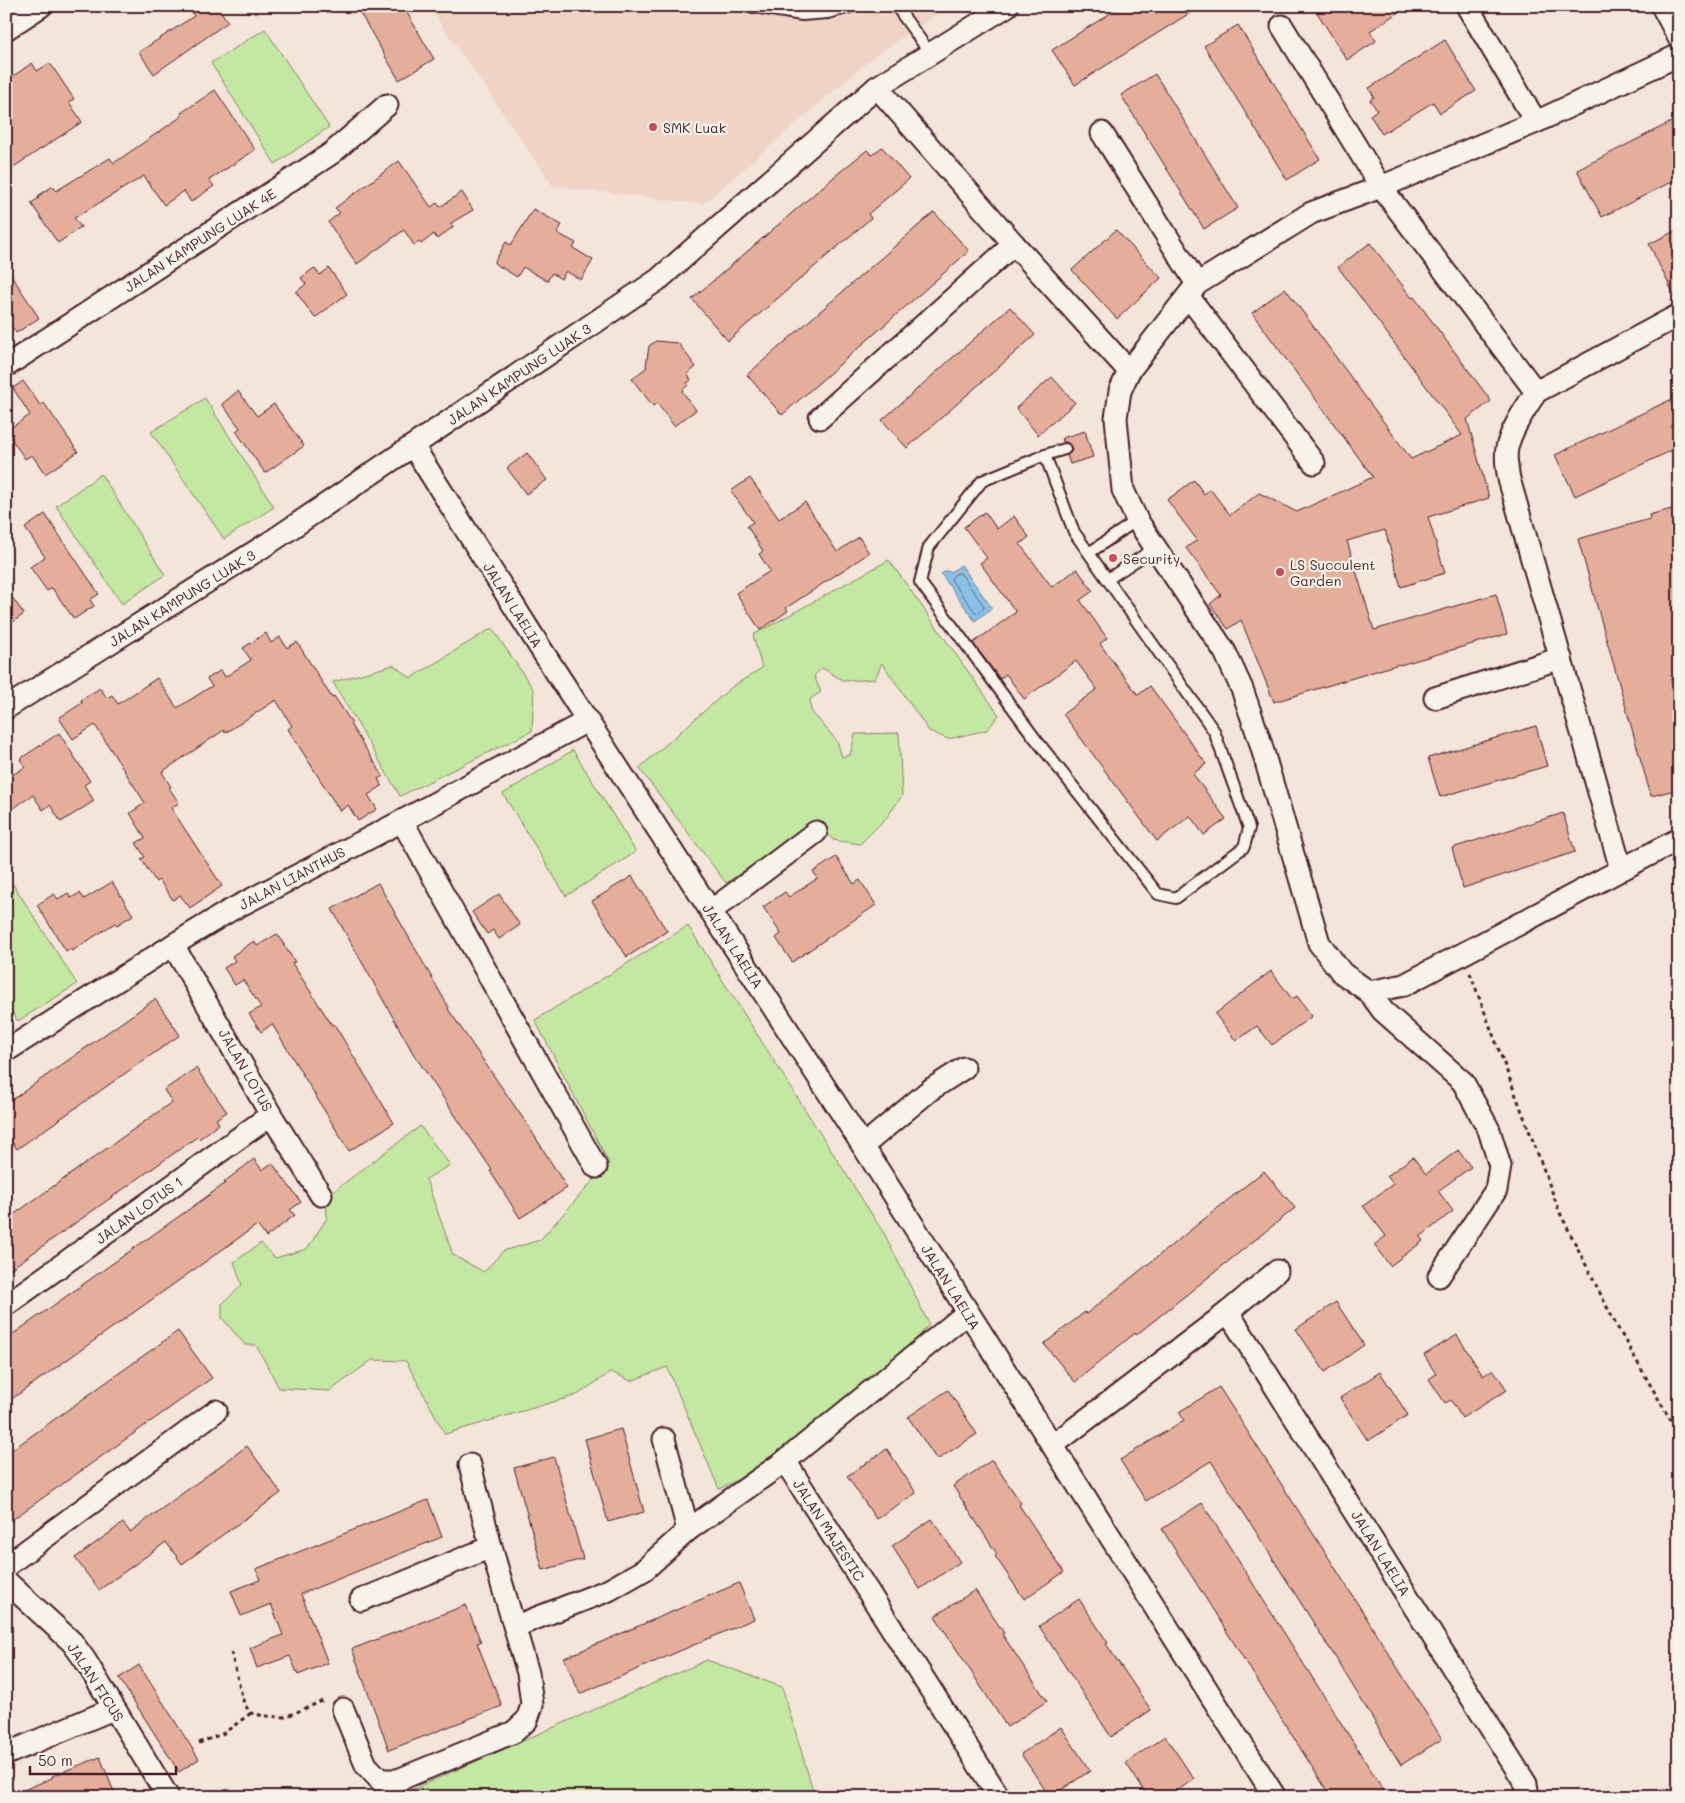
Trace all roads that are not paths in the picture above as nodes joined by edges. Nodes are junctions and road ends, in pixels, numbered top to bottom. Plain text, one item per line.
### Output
1 (42, 6) edge
2 (748, 6) edge
3 (854, 6) edge
4 (896, 6) edge
5 (1007, 6) edge
6 (1467, 6) edge
7 (1662, 6) edge
8 (1282, 26) dead end
9 (6, 29) edge
10 (1679, 38) edge
11 (930, 53) junction
12 (1679, 55) edge
13 (877, 87) junction
14 (387, 104) dead end
15 (1536, 122) junction
16 (1102, 133) dead end
17 (1381, 187) junction
18 (1014, 244) junction
19 (1192, 290) junction
20 (1679, 315) edge
21 (6, 366) edge
22 (1129, 371) junction
23 (1536, 392) junction
24 (820, 418) dead end
25 (413, 446) junction
26 (1065, 449) dead end
27 (1046, 455) junction
28 (1314, 463) dead end
29 (1137, 520) junction
30 (1155, 548) junction
31 (1089, 553) junction
32 (1108, 579) junction
33 (1561, 658) junction
34 (1435, 698) dead end
35 (6, 708) edge
36 (587, 721) junction
37 (402, 821) junction
38 (816, 832) dead end
39 (1679, 839) edge
40 (1621, 869) junction
41 (711, 911) junction
42 (173, 945) junction
43 (1369, 992) junction
44 (6, 1051) edge
45 (964, 1068) dead end
46 (271, 1115) junction
47 (863, 1146) junction
48 (596, 1167) dead end
49 (321, 1195) dead end
50 (1277, 1271) dead end
51 (1439, 1276) dead end
52 (6, 1304) edge
53 (1228, 1312) junction
54 (967, 1313) junction
55 (216, 1411) dead end
56 (664, 1439) dead end
57 (1053, 1445) junction
58 (786, 1461) junction
59 (470, 1465) dead end
60 (688, 1530) junction
61 (491, 1547) junction
62 (6, 1566) edge
63 (6, 1581) edge
64 (361, 1600) dead end
65 (516, 1626) junction
66 (113, 1709) junction
67 (343, 1709) road end
68 (6, 1754) edge
69 (168, 1797) edge
70 (999, 1797) edge
71 (1275, 1797) edge
72 (1528, 1797) edge

1 - 9 street
2 - 3 lane
4 - 11 lane
5 - 11 street, JALAN KAMPUNG LUAK 3
6 - 15 street
7 - 10 street
8 - 17 street
11 - 13 street, JALAN KAMPUNG LUAK 3
12 - 15 street
13 - 18 street
13 - 25 street, JALAN KAMPUNG LUAK 3
14 - 21 street, JALAN KAMPUNG LUAK 4E
15 - 17 street
16 - 19 street
17 - 19 street
17 - 23 street
18 - 22 street
18 - 24 street
19 - 22 street
19 - 28 street
20 - 23 street
22 - 29 street
23 - 33 street
25 - 35 street, JALAN KAMPUNG LUAK 3
25 - 36 street, JALAN LAELIA
26 - 27 lane
27 - 31 lane
27 - 32 lane
29 - 30 street
29 - 31 lane
30 - 32 lane
30 - 43 street
31 - 32 lane
33 - 34 street
33 - 40 street
36 - 37 street, JALAN LIANTHUS
36 - 41 street, JALAN LAELIA
37 - 42 street, JALAN LIANTHUS
37 - 48 street
38 - 41 street
39 - 40 street
40 - 43 street
41 - 47 street, JALAN LAELIA
42 - 44 street, JALAN LIANTHUS
42 - 46 street, JALAN LOTUS
43 - 51 street
45 - 47 street
46 - 49 street, JALAN LOTUS
46 - 52 street, JALAN LOTUS 1
47 - 54 street, JALAN LAELIA
50 - 53 street
53 - 57 street
53 - 72 street, JALAN LAELIA
54 - 57 street, JALAN LAELIA
54 - 58 street
55 - 62 street
56 - 60 street
57 - 71 street, JALAN LAELIA
58 - 60 street
58 - 70 street, JALAN MAJESTIC
59 - 61 street
60 - 65 street
61 - 64 street
61 - 65 street
63 - 66 street, JALAN FICUS
65 - 67 street
66 - 68 street
66 - 69 street, JALAN FICUS

